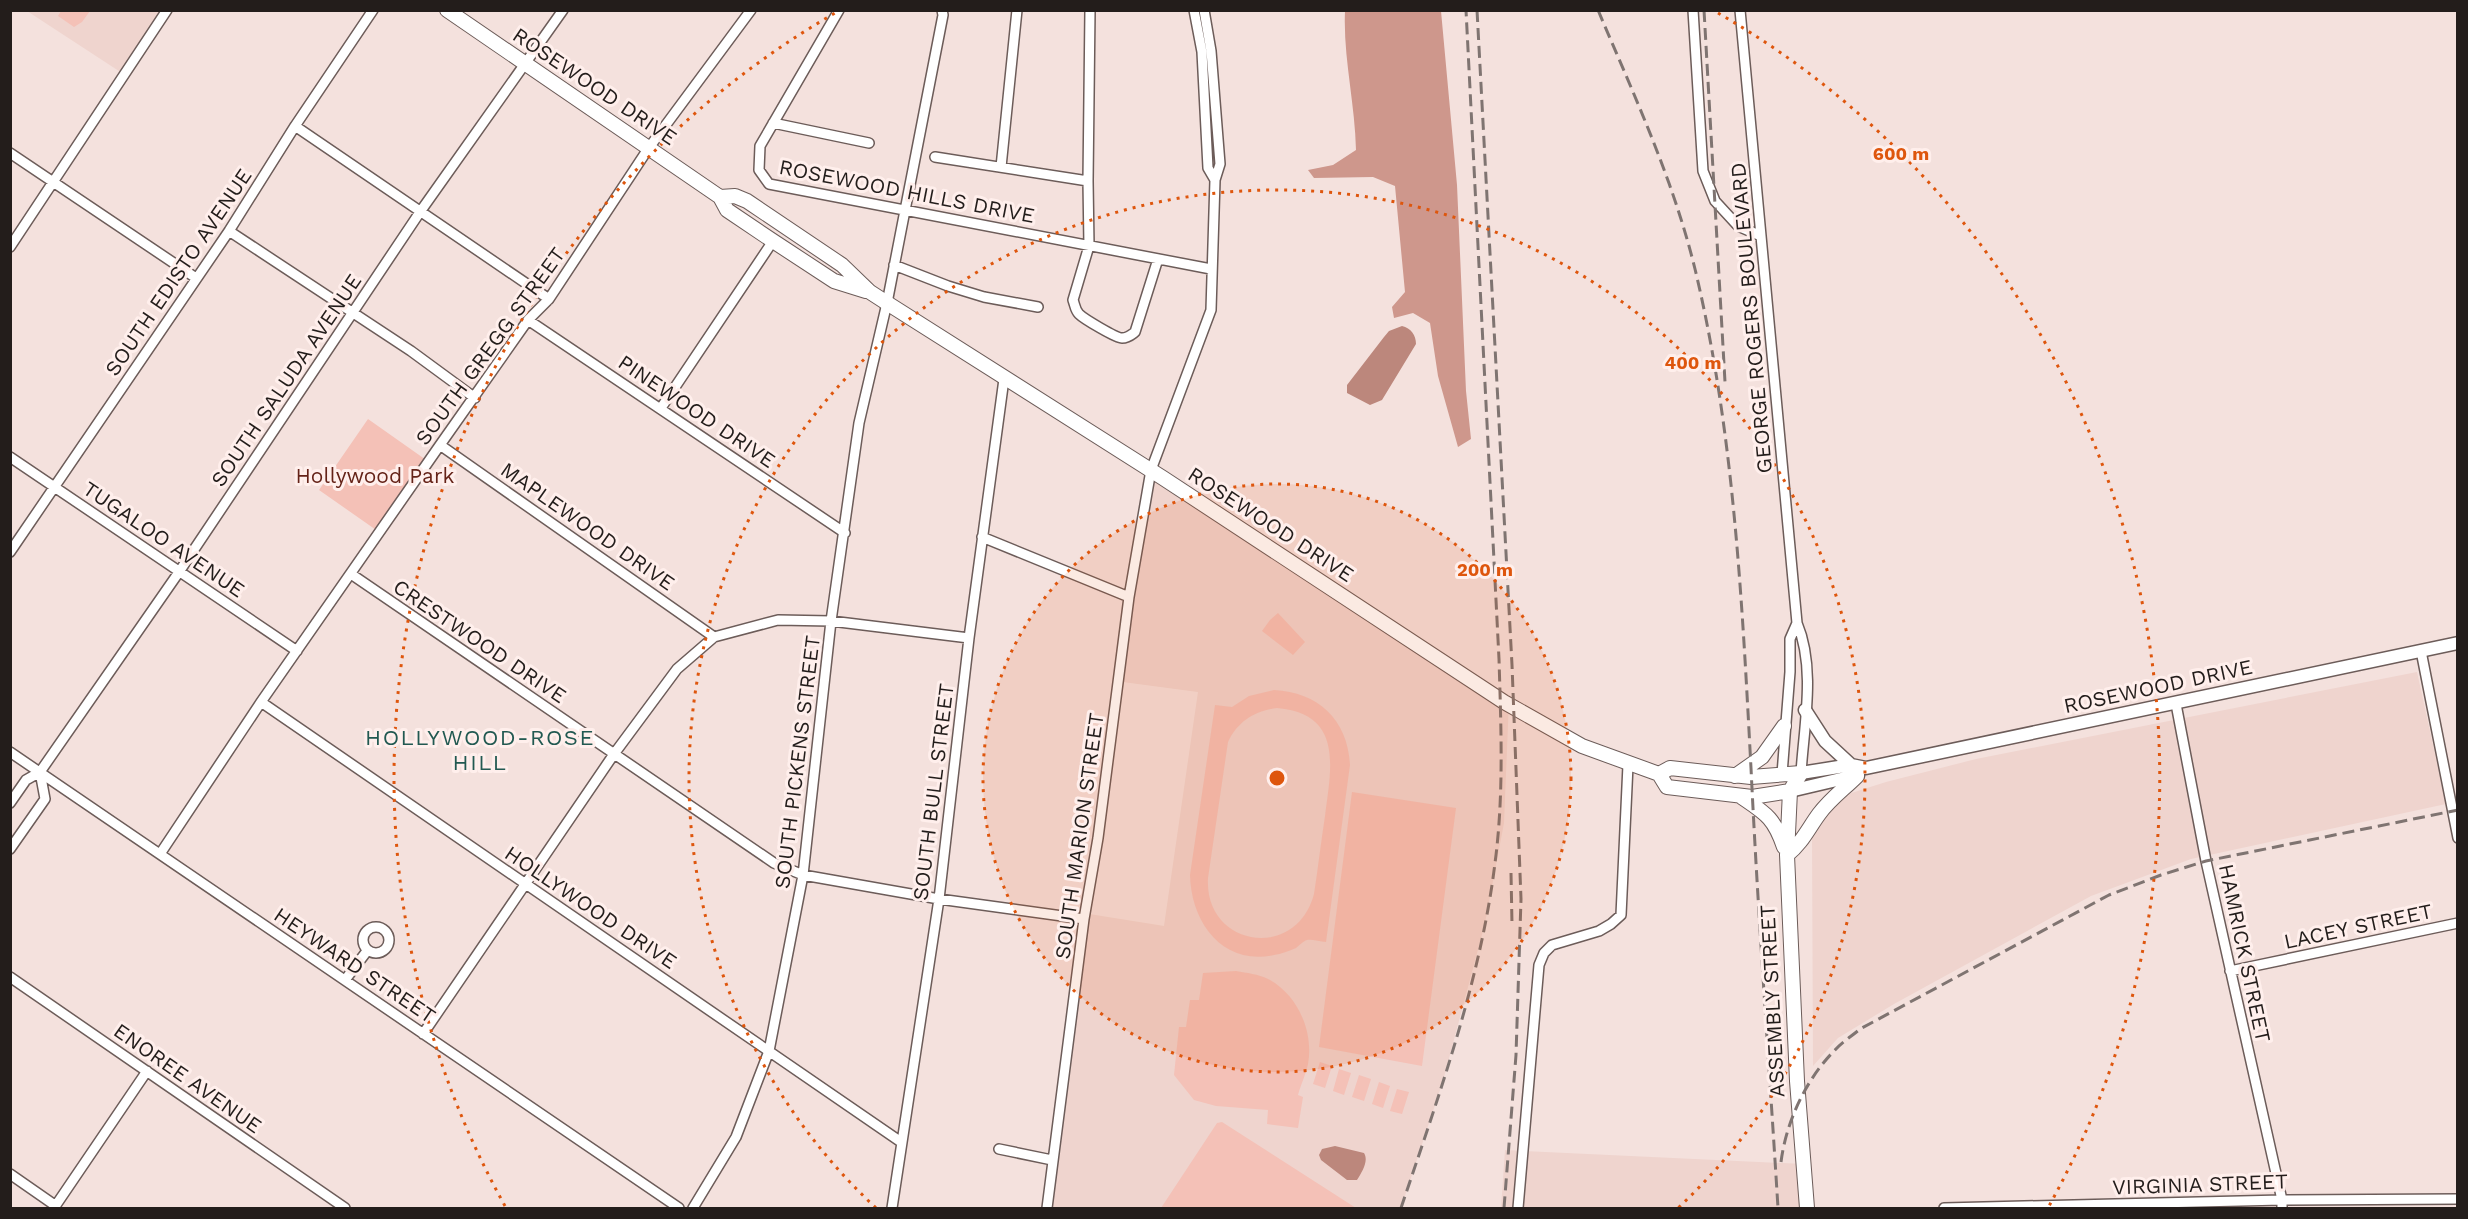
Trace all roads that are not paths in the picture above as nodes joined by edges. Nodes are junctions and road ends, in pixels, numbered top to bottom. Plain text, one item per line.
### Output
1 (168, 10) edge
2 (373, 10) edge
3 (447, 10) edge
4 (563, 10) edge
5 (751, 10) edge
6 (839, 10) edge
7 (1017, 10) edge
8 (1090, 10) edge
9 (1194, 10) edge
10 (1204, 10) edge
11 (1693, 10) edge
12 (1740, 10) edge
13 (944, 12) edge
14 (524, 64) junction
15 (773, 123) junction
16 (295, 126) junction
17 (869, 143) dead end
18 (648, 149) junction
19 (10, 153) edge
20 (935, 157) dead end
21 (1001, 167) junction
22 (1215, 180) junction
23 (1088, 181) junction
24 (54, 182) junction
25 (720, 197) junction
26 (905, 210) junction
27 (420, 212) junction
28 (229, 231) junction
29 (1761, 236) junction
30 (773, 241) junction
31 (1089, 246) junction
32 (10, 247) edge
33 (1158, 259) junction
34 (894, 265) junction
35 (1211, 269) junction
36 (196, 278) junction
37 (870, 292) junction
38 (549, 299) junction
39 (887, 303) junction
40 (1038, 307) dead end
41 (354, 313) junction
42 (528, 320) junction
43 (1004, 379) junction
44 (475, 398) junction
45 (661, 408) junction
46 (440, 445) junction
47 (10, 457) edge
48 (1151, 470) junction
49 (54, 487) junction
50 (845, 534) junction
51 (982, 537) junction
52 (10, 552) edge
53 (179, 572) junction
54 (351, 574) junction
55 (1129, 597) junction
56 (831, 621) junction
57 (1797, 622) junction
58 (714, 637) junction
59 (969, 639) junction
60 (2457, 643) edge
61 (297, 651) junction
62 (2421, 651) junction
63 (261, 702) junction
64 (2176, 704) junction
65 (1805, 710) junction
66 (1784, 726) junction
67 (10, 752) edge
68 (614, 754) junction
69 (1628, 765) junction
70 (1858, 770) junction
71 (40, 772) junction
72 (1801, 773) junction
73 (1659, 774) junction
74 (1782, 774) junction
75 (1736, 776) junction
76 (1790, 791) junction
77 (1740, 796) junction
78 (10, 802) edge
79 (2457, 838) edge
80 (10, 849) edge
81 (160, 854) junction
82 (1786, 855) junction
83 (803, 875) junction
84 (525, 883) junction
85 (939, 899) junction
86 (1084, 919) junction
87 (2457, 923) edge
88 (367, 951) dead end
89 (2230, 971) junction
90 (10, 977) edge
91 (345, 980) junction
92 (423, 1034) junction
93 (769, 1051) junction
94 (147, 1071) junction
95 (901, 1142) junction
96 (999, 1149) dead end
97 (1052, 1160) junction
98 (10, 1174) edge
99 (2457, 1199) edge
100 (2282, 1204) edge
101 (55, 1207) edge
102 (2127, 1207) edge
103 (1978, 1208) edge
104 (345, 1209) edge
105 (679, 1209) edge
106 (693, 1209) edge
107 (892, 1209) edge
108 (1047, 1209) edge
109 (1518, 1209) edge
110 (1807, 1209) edge
111 (1944, 1209) edge

1 - 24 street
2 - 16 street, SOUTH EDISTO AVENUE
3 - 14 main road, ROSEWOOD DRIVE
4 - 14 street, SOUTH SALUDA AVENUE
5 - 18 street, SOUTH GREGG STREET
6 - 15 street, ROSEWOOD HILLS DRIVE
7 - 21 street
8 - 23 street
9 - 22 street
10 - 22 street
11 - 29 street
12 - 29 street, GEORGE ROGERS BOULEVARD
13 - 26 street
14 - 18 main road, ROSEWOOD DRIVE
14 - 27 street, SOUTH SALUDA AVENUE
15 - 17 street
15 - 26 street, ROSEWOOD HILLS DRIVE
16 - 27 street
16 - 28 street, SOUTH EDISTO AVENUE
18 - 25 main road, ROSEWOOD DRIVE
18 - 38 street, SOUTH GREGG STREET
19 - 24 street
20 - 21 street
21 - 23 street
22 - 35 street, SOUTH MARION STREET
23 - 31 street
24 - 32 street
24 - 36 street
25 - 30 main road, ROSEWOOD DRIVE
25 - 37 main road, ROSEWOOD DRIVE
26 - 31 street, ROSEWOOD HILLS DRIVE
26 - 34 street
27 - 38 street
27 - 41 street, SOUTH SALUDA AVENUE
28 - 36 street, SOUTH EDISTO AVENUE
28 - 41 street
29 - 57 street, GEORGE ROGERS BOULEVARD
30 - 37 main road, ROSEWOOD DRIVE
30 - 45 street
31 - 33 street, ROSEWOOD HILLS DRIVE
31 - 33 street
33 - 35 street, ROSEWOOD HILLS DRIVE
34 - 39 street
34 - 40 street
35 - 48 street, SOUTH MARION STREET
36 - 49 street, SOUTH EDISTO AVENUE
37 - 39 main road, ROSEWOOD DRIVE
38 - 42 street, SOUTH GREGG STREET
39 - 43 main road, ROSEWOOD DRIVE
39 - 50 street, SOUTH PICKENS STREET
41 - 44 street
41 - 53 street, SOUTH SALUDA AVENUE
42 - 44 street, SOUTH GREGG STREET
42 - 45 street, PINEWOOD DRIVE
43 - 48 main road, ROSEWOOD DRIVE
43 - 51 street, SOUTH BULL STREET
44 - 46 street, SOUTH GREGG STREET
45 - 50 street, PINEWOOD DRIVE
46 - 54 street, SOUTH GREGG STREET
46 - 58 street, MAPLEWOOD DRIVE
47 - 49 street, TUGALOO AVENUE
48 - 55 street, SOUTH MARION STREET
48 - 69 main road, ROSEWOOD DRIVE
49 - 52 street, SOUTH EDISTO AVENUE
49 - 53 street, TUGALOO AVENUE
50 - 56 street, SOUTH PICKENS STREET
51 - 55 street
51 - 59 street, SOUTH BULL STREET
53 - 61 street, TUGALOO AVENUE
53 - 71 street, SOUTH SALUDA AVENUE
54 - 61 street, SOUTH GREGG STREET
54 - 68 street, CRESTWOOD DRIVE
55 - 86 street, SOUTH MARION STREET
56 - 58 street
56 - 59 street
56 - 83 street, SOUTH PICKENS STREET
57 - 65 street, GEORGE ROGERS BOULEVARD
57 - 66 street, GEORGE ROGERS BOULEVARD
58 - 68 street
59 - 85 street, SOUTH BULL STREET
60 - 62 main road, ROSEWOOD DRIVE
61 - 63 street, SOUTH GREGG STREET
62 - 64 main road, ROSEWOOD DRIVE
62 - 79 street
63 - 81 street, SOUTH GREGG STREET
63 - 84 street, HOLLYWOOD DRIVE
64 - 70 main road, ROSEWOOD DRIVE
64 - 89 street, HAMRICK STREET
65 - 70 main road
65 - 72 street, GEORGE ROGERS BOULEVARD
66 - 74 street, GEORGE ROGERS BOULEVARD
66 - 75 main road
67 - 71 street, HEYWARD STREET
68 - 83 street, CRESTWOOD DRIVE
68 - 84 street
69 - 73 main road, ROSEWOOD DRIVE
69 - 109 street
70 - 72 main road, ROSEWOOD DRIVE
70 - 76 main road, ROSEWOOD DRIVE
70 - 82 main road
71 - 78 street, SOUTH SALUDA AVENUE
71 - 80 street
71 - 81 street, HEYWARD STREET
72 - 74 main road, ROSEWOOD DRIVE
72 - 76 main road, ASSEMBLY STREET
73 - 75 main road, ROSEWOOD DRIVE
73 - 77 main road, ROSEWOOD DRIVE
74 - 75 main road, ROSEWOOD DRIVE
74 - 76 main road, ASSEMBLY STREET
76 - 77 main road, ROSEWOOD DRIVE
76 - 82 main road, ASSEMBLY STREET
77 - 82 main road
81 - 91 street, HEYWARD STREET
82 - 110 main road, ASSEMBLY STREET
83 - 85 street, CRESTWOOD DRIVE
83 - 93 street, SOUTH PICKENS STREET
84 - 92 street
84 - 93 street, HOLLYWOOD DRIVE
85 - 86 street, CRESTWOOD DRIVE
85 - 95 street, SOUTH BULL STREET
86 - 97 street, SOUTH MARION STREET
87 - 89 street, LACEY STREET
88 - 91 street
89 - 100 street, HAMRICK STREET
90 - 94 street, ENOREE AVENUE
91 - 92 street, HEYWARD STREET
92 - 105 street, HEYWARD STREET
93 - 95 street, HOLLYWOOD DRIVE
93 - 106 street, SOUTH PICKENS STREET
94 - 101 street
94 - 104 street, ENOREE AVENUE
95 - 107 street, SOUTH BULL STREET
96 - 97 street
97 - 108 street, SOUTH MARION STREET
98 - 101 street
99 - 100 street, VIRGINIA STREET
100 - 102 street, VIRGINIA STREET
102 - 103 street, VIRGINIA STREET
103 - 111 street, VIRGINIA STREET

